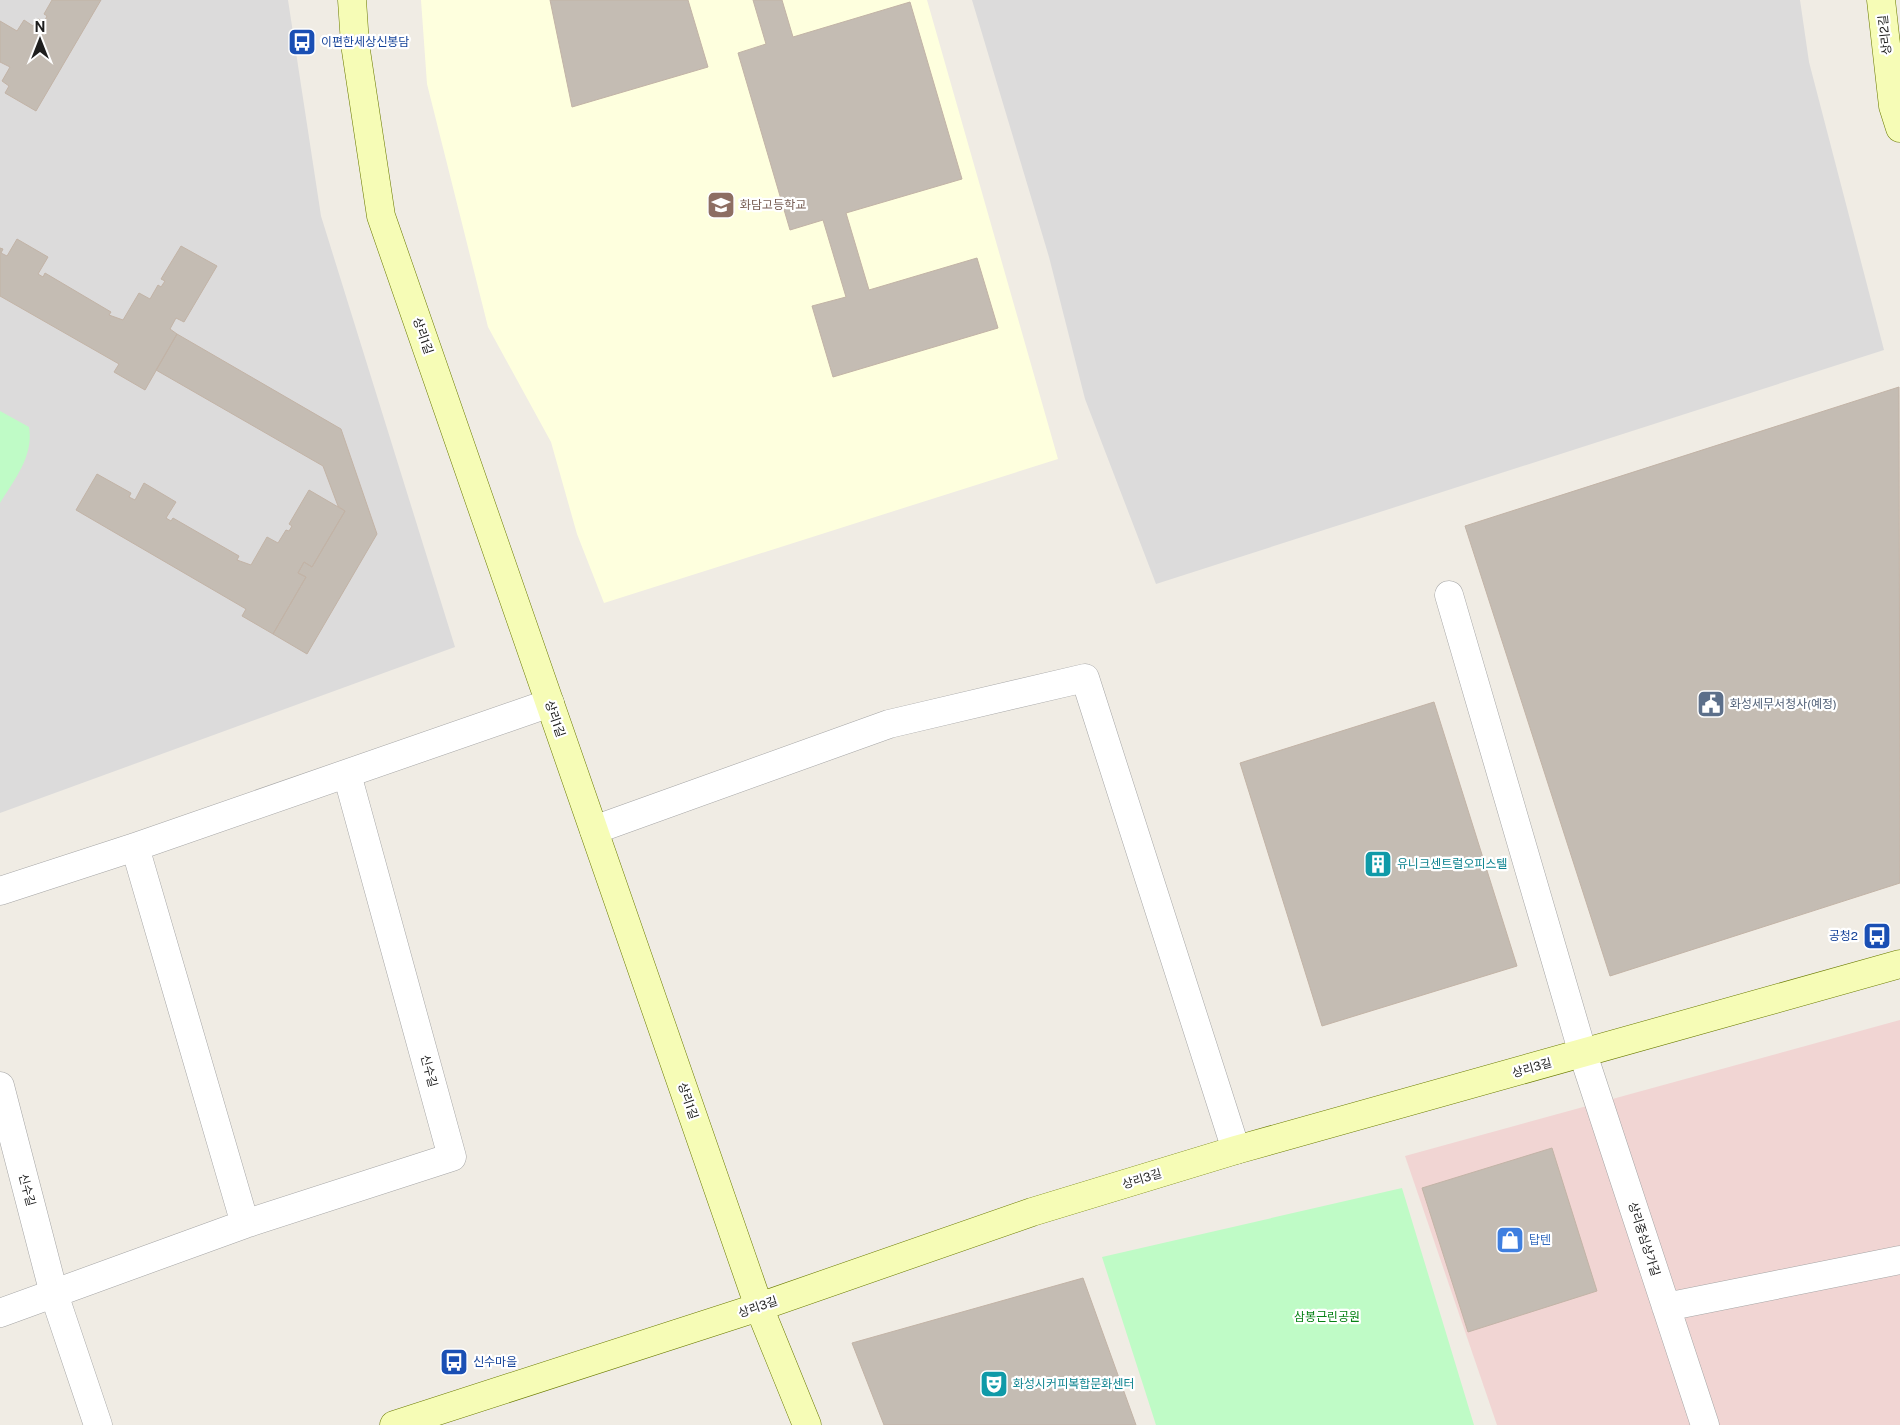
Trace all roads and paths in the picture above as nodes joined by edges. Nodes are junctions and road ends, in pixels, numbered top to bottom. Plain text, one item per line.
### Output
1 (352, 0) edge
2 (1881, 0) edge
3 (1900, 128) edge
4 (1449, 595) dead end
5 (550, 703) junction
6 (347, 774) junction
7 (594, 830) junction
8 (135, 848) junction
9 (0, 891) edge
10 (1900, 964) edge
11 (1583, 1054) junction
12 (0, 1086) edge
13 (1236, 1150) junction
14 (245, 1224) junction
15 (1900, 1260) edge
16 (54, 1294) junction
17 (759, 1307) junction
18 (1666, 1307) junction
19 (0, 1313) edge
20 (98, 1425) edge
21 (394, 1425) edge
22 (807, 1425) edge
23 (1704, 1425) edge

1 - 5 street, 상리1길
2 - 3 street, 상리2길
4 - 11 street, 상리중심상가길
5 - 6 street
5 - 7 street, 상리1길
6 - 8 street
6 - 14 street, 신수길
7 - 13 street
7 - 17 street, 상리1길
8 - 9 street
8 - 14 street
10 - 11 street, 상리3길
11 - 13 street, 상리3길
11 - 18 street, 상리중심상가길
12 - 16 street, 신수길
13 - 17 street, 상리3길
14 - 16 street, 신수길
15 - 18 street
16 - 19 street, 신수길
16 - 20 street, 신수길
17 - 21 street, 상리3길
17 - 22 street, 상리1길
18 - 23 street, 상리중심상가길

